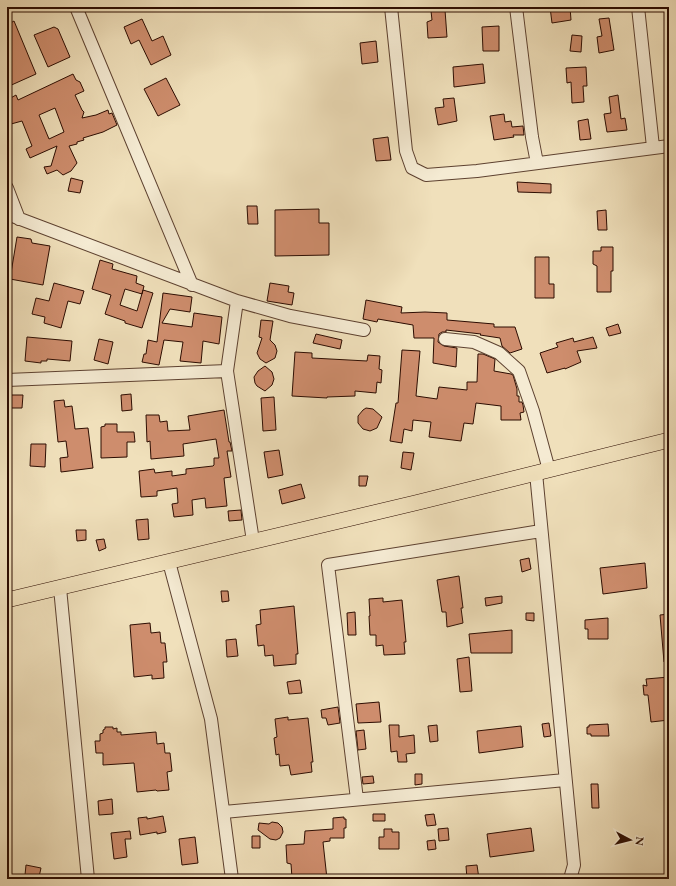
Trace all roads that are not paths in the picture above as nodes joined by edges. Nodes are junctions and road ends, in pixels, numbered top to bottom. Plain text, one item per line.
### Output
1 (76, 7) edge
2 (391, 7) edge
3 (516, 7) edge
4 (638, 7) edge
5 (669, 146) edge
6 (654, 148) junction
7 (537, 162) junction
8 (7, 188) edge
9 (7, 214) edge
10 (19, 219) junction
11 (192, 285) junction
12 (237, 302) junction
13 (364, 330) dead end
14 (445, 339) dead end
15 (227, 371) junction
16 (7, 380) edge
17 (669, 440) edge
18 (543, 472) junction
19 (541, 531) junction
20 (253, 541) junction
21 (170, 562) junction
22 (60, 588) junction
23 (7, 600) edge
24 (565, 780) junction
25 (357, 799) junction
26 (224, 812) junction
27 (88, 879) edge
28 (232, 879) edge
29 (570, 879) edge

1 - 11 street
2 - 7 street
3 - 7 street
4 - 6 street
5 - 6 street
6 - 7 street
8 - 10 street
9 - 10 street
10 - 11 street
11 - 12 street
12 - 13 street
12 - 15 street
14 - 18 street
15 - 16 street
15 - 20 street
17 - 18 main road
18 - 19 street
18 - 20 main road
19 - 24 street
19 - 25 street
20 - 21 main road
21 - 22 main road
21 - 26 street
22 - 23 main road
22 - 27 street
24 - 25 street
24 - 29 street
25 - 26 street
26 - 28 street

